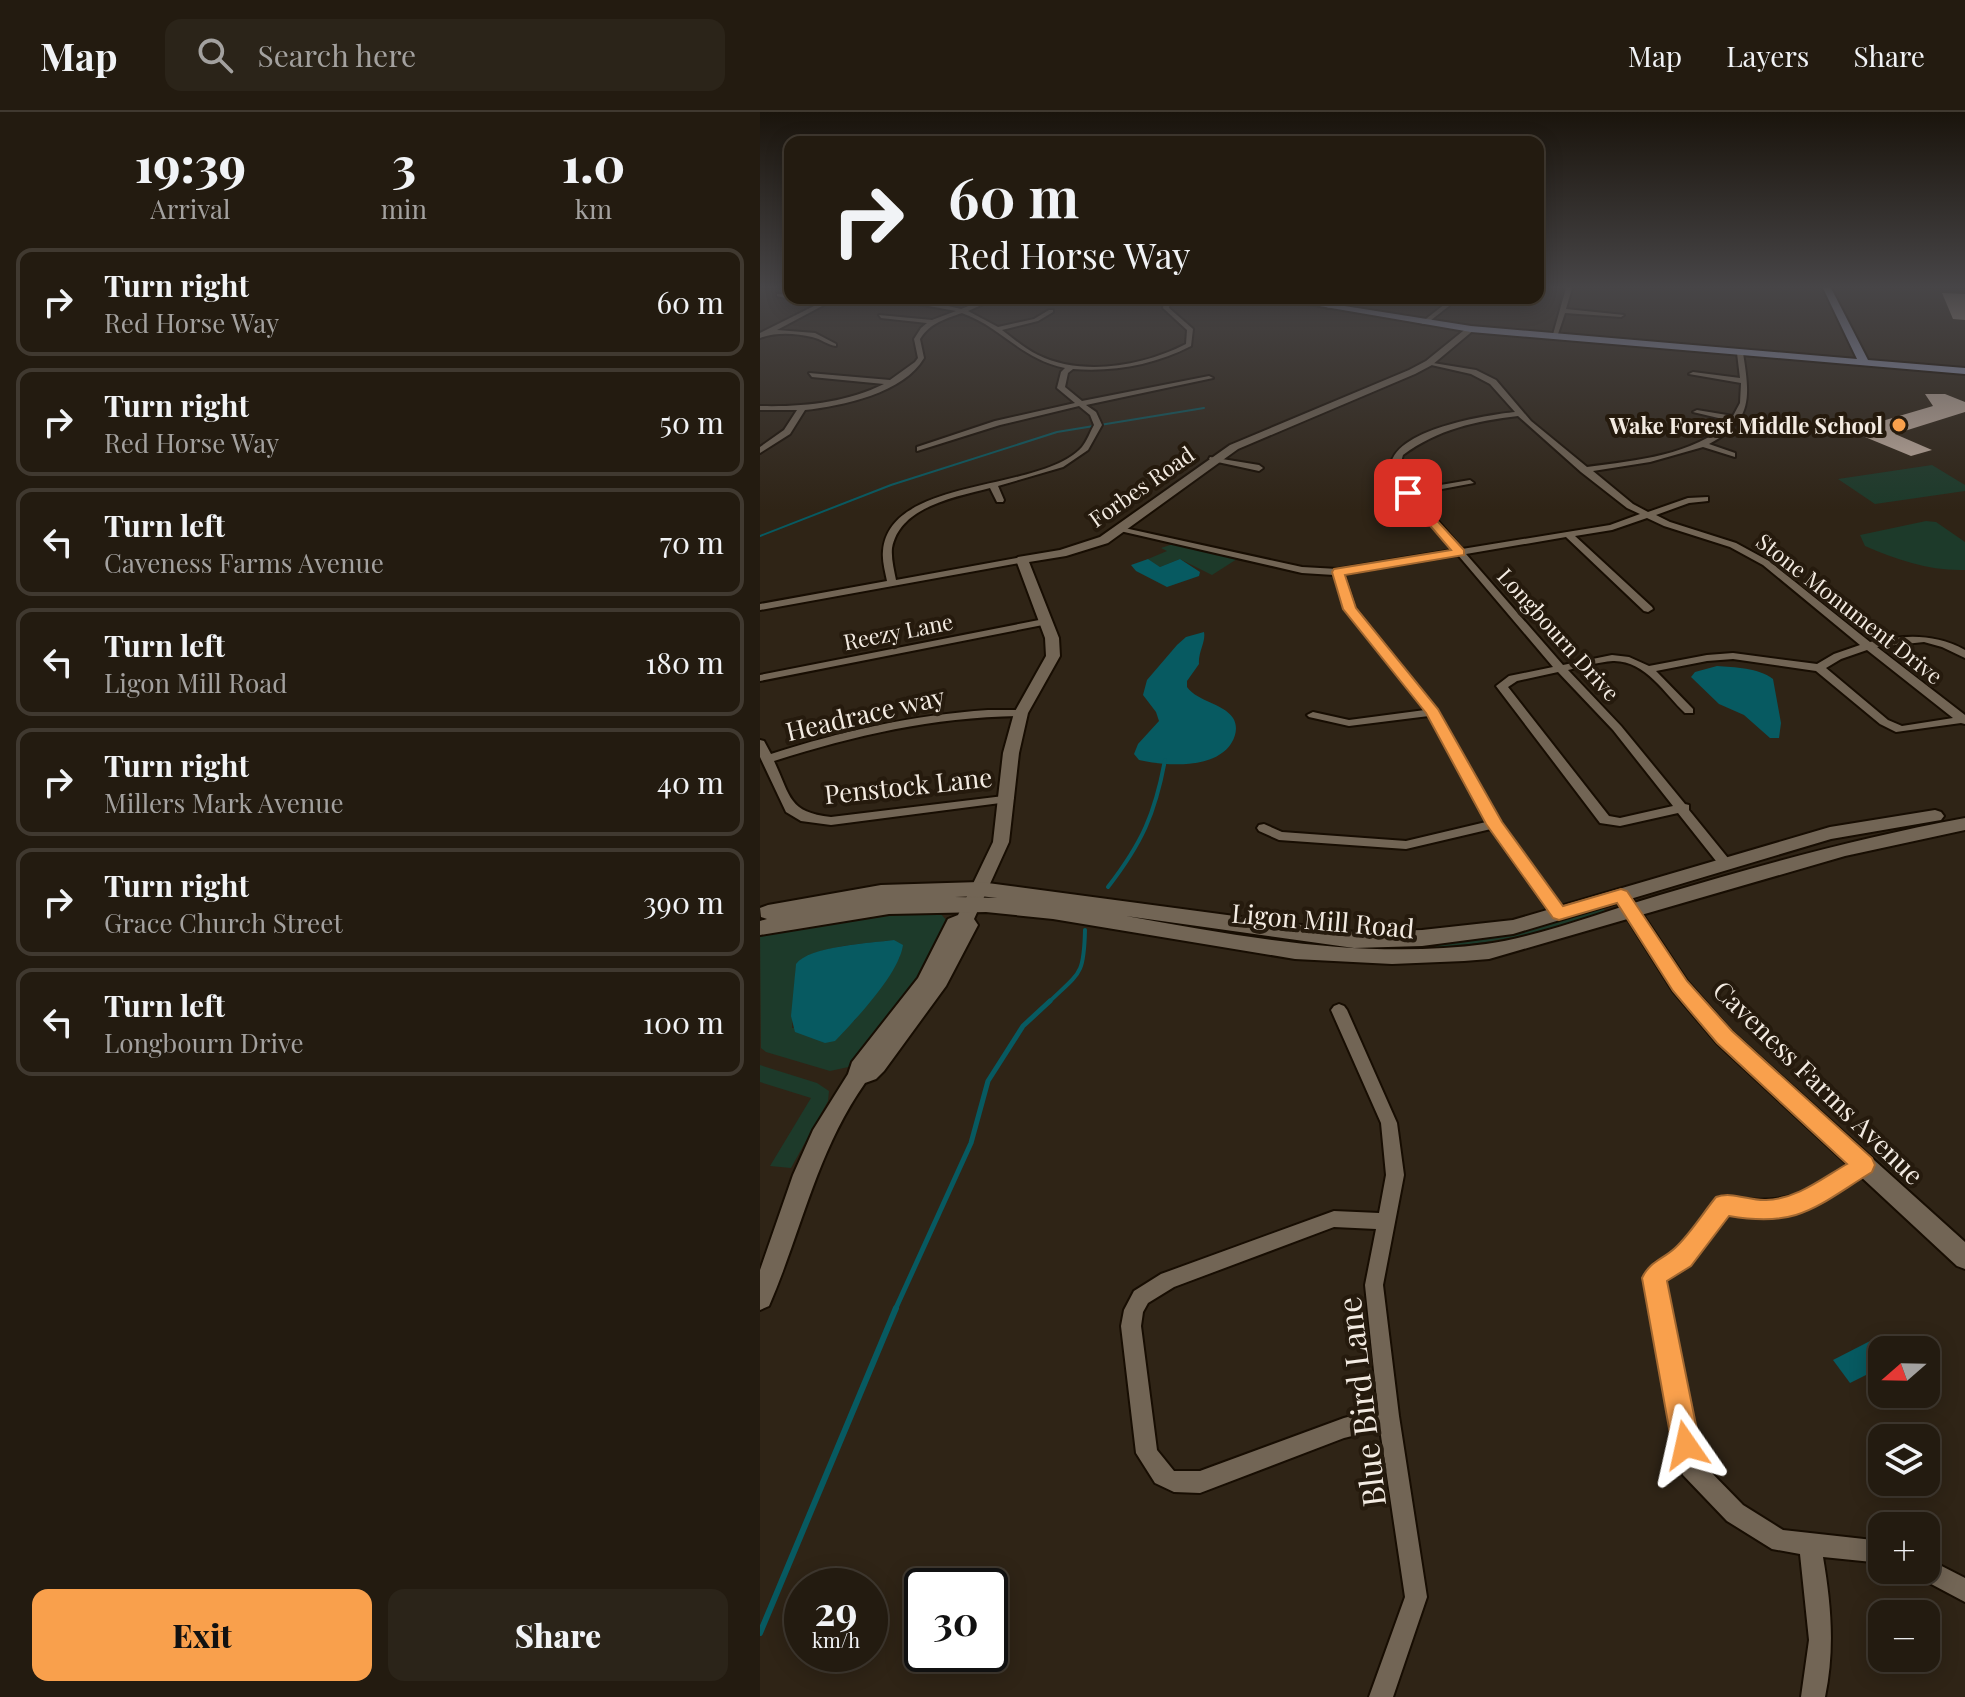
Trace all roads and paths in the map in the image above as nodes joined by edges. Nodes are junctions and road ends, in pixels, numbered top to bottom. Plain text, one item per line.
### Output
1 (919, 362) edge
2 (1055, 362) edge
3 (1142, 362) edge
4 (1741, 362) edge
5 (1864, 362) edge
6 (1429, 363) joint
7 (1071, 367) junction
8 (1965, 371) edge
9 (1693, 374) dead end
10 (812, 375) dead end
11 (1209, 378) dead end
12 (1743, 381) junction
13 (891, 382) junction
14 (1122, 386) dead end
15 (1129, 393) junction
16 (1081, 404) junction
17 (760, 408) edge
18 (802, 408) junction
19 (1697, 412) dead end
20 (1519, 414) junction
21 (1735, 419) junction
22 (1702, 444) junction
23 (920, 449) dead end
24 (760, 451) edge
25 (1732, 455) dead end
26 (1213, 459) junction
27 (1259, 468) dead end
28 (1584, 470) junction
29 (1470, 483) dead end
30 (993, 485) junction
31 (1408, 493) junction
32 (1705, 499) dead end
33 (1000, 500) dead end
34 (1648, 516) junction
35 (1123, 529) junction
36 (1569, 535) junction
37 (1460, 552) junction
38 (1022, 560) junction
39 (1338, 572) junction
40 (892, 583) junction
41 (760, 607) edge
42 (1648, 609) dead end
43 (1044, 622) junction
44 (1869, 648) junction
45 (1965, 655) edge
46 (1559, 667) junction
47 (1819, 668) junction
48 (1649, 669) junction
49 (760, 678) edge
50 (1689, 711) dead end
51 (1433, 712) junction
52 (1021, 713) junction
53 (1313, 715) dead end
54 (1964, 720) edge
55 (760, 744) edge
56 (768, 759) junction
57 (1008, 798) junction
58 (1684, 808) junction
59 (1965, 813) edge
60 (1494, 824) junction
61 (1965, 824) edge
62 (1264, 828) dead end
63 (1725, 863) junction
64 (974, 902) junction
65 (1627, 904) junction
66 (760, 914) edge
67 (1559, 914) junction
68 (760, 928) edge
69 (1339, 1010) dead end
70 (1864, 1165) junction
71 (1385, 1221) junction
72 (1965, 1258) edge
73 (760, 1298) edge
74 (1389, 1416) junction
75 (1810, 1544) junction
76 (1868, 1550) edge
77 (1940, 1577) edge
78 (1965, 1591) edge
79 (1381, 1697) edge
80 (1813, 1697) edge

1 - 13 street
2 - 7 street
3 - 7 street
4 - 12 street
5 - 8 main road
6 - 20 street, Stone Monument Drive
6 - 26 street, Forbes Road
7 - 16 street
9 - 12 street
10 - 13 street
11 - 15 street
12 - 21 street
13 - 18 street
14 - 15 street
15 - 16 street
16 - 23 street
16 - 30 street
17 - 18 street
18 - 24 street
19 - 21 street
20 - 28 street, Stone Monument Drive
20 - 31 street, Longbourn Drive
21 - 22 street
22 - 25 street
22 - 28 street
26 - 27 street
26 - 35 street, Forbes Road
28 - 34 street, Stone Monument Drive
29 - 31 street
30 - 33 street
30 - 40 street
31 - 37 street, Longbourn Drive
32 - 34 street
34 - 36 street
34 - 44 street, Stone Monument Drive
35 - 38 street, Forbes Road
35 - 39 street
36 - 37 street
36 - 42 street
37 - 39 street
37 - 46 street, Longbourn Drive
38 - 40 street, Forbes Road
38 - 43 street
39 - 51 street
40 - 41 street, Forbes Road
43 - 49 street, Reezy Lane
43 - 52 street
44 - 45 street
44 - 47 street
44 - 54 street, Stone Monument Drive
46 - 48 street
46 - 58 street, Longbourn Drive
46 - 58 street
47 - 48 street
47 - 54 street
48 - 50 street
51 - 53 street
51 - 60 street
52 - 56 street, Headrace way
52 - 57 street
55 - 56 street, Penstock Lane
56 - 57 street, Penstock Lane
57 - 64 street
58 - 63 street, Longbourn Drive
59 - 63 main road, Ligon Mill Road
60 - 62 street
60 - 67 street
61 - 65 main road, Ligon Mill Road
63 - 65 main road, Ligon Mill Road
64 - 65 main road, Ligon Mill Road
64 - 66 main road, Ligon Mill Road
64 - 67 main road, Ligon Mill Road
64 - 68 main road, Ligon Mill Road
64 - 73 street
65 - 67 main road, Ligon Mill Road
65 - 70 street, Caveness Farms Avenue
69 - 71 street, Blue Bird Lane
70 - 72 street, Caveness Farms Avenue
70 - 75 street
71 - 74 street, Blue Bird Lane
71 - 74 street
74 - 79 street, Blue Bird Lane
75 - 76 street
75 - 80 street
77 - 78 street

